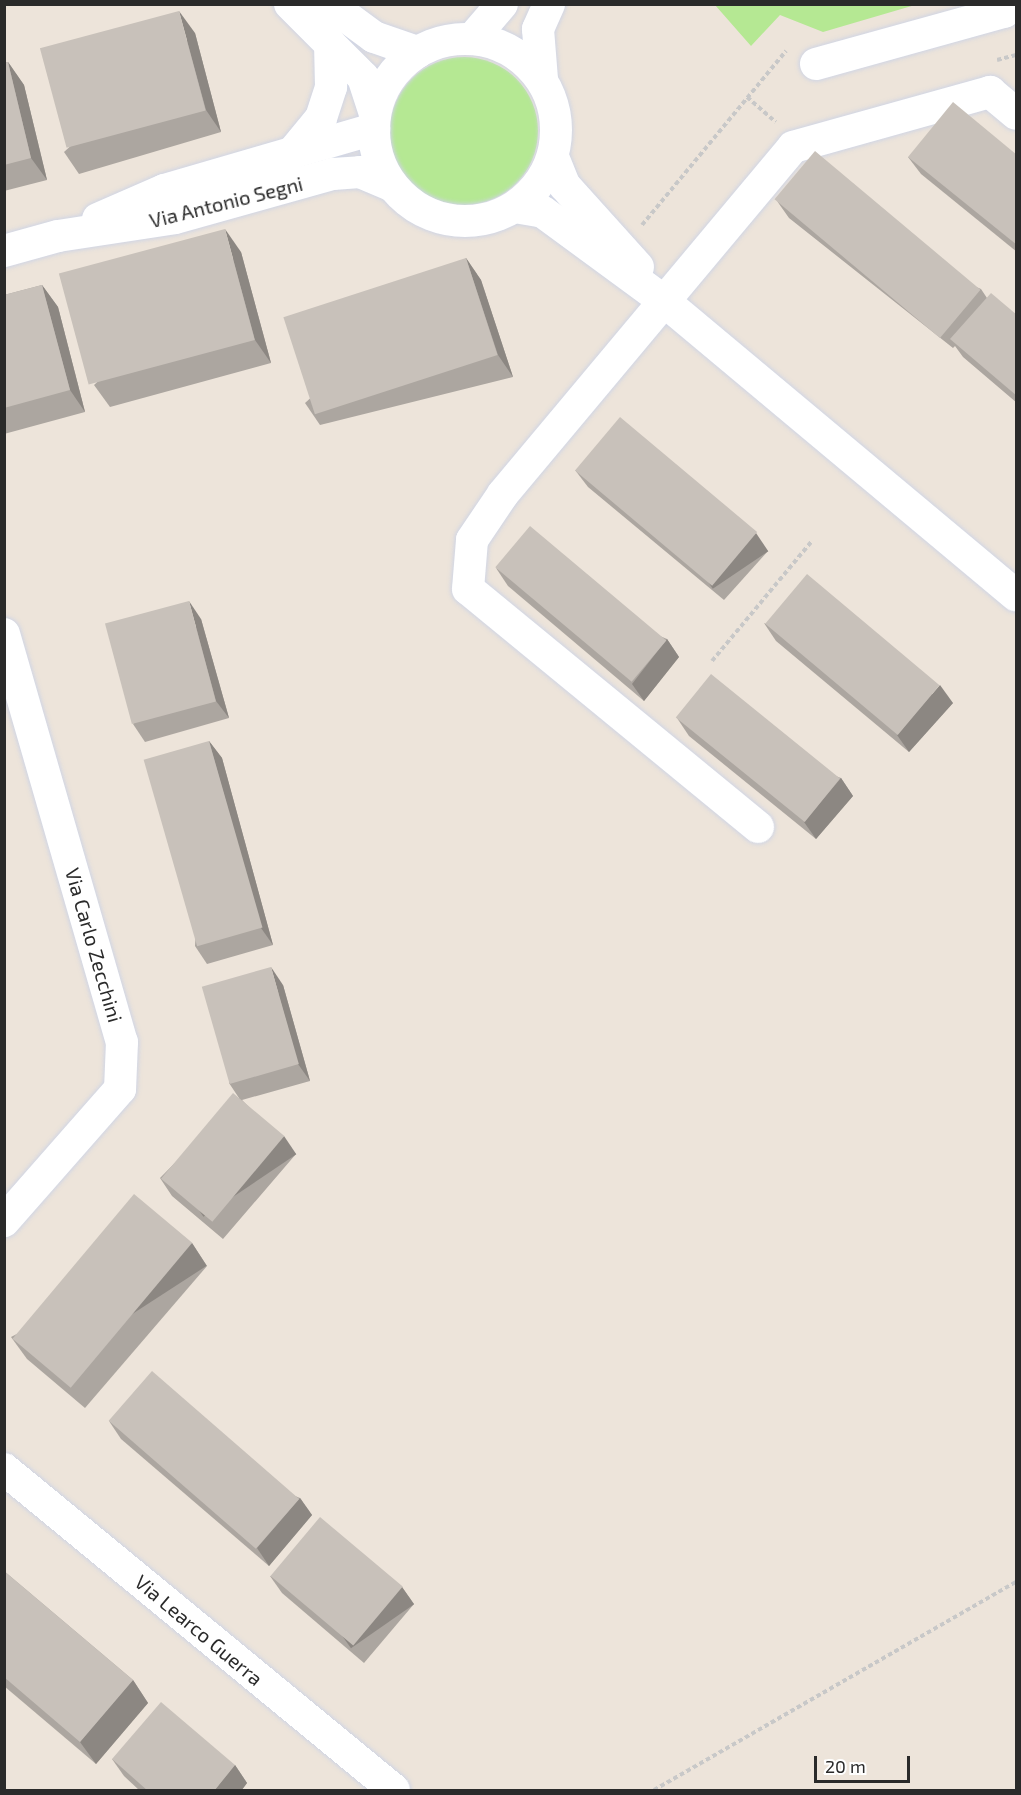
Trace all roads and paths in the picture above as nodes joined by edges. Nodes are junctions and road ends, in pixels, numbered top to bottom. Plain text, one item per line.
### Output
1 (290, 4) edge
2 (328, 4) edge
3 (502, 4) edge
4 (549, 4) edge
5 (1015, 4) edge
6 (472, 39) junction
7 (330, 44) junction
8 (417, 52) junction
9 (816, 64) joint
10 (542, 79) junction
11 (1017, 114) edge
12 (374, 122) junction
13 (293, 152) junction
14 (553, 157) junction
15 (392, 185) junction
16 (515, 207) junction
17 (58, 236) junction
18 (623, 248) junction
19 (4, 251) edge
20 (664, 301) junction
21 (812, 541) dead end
22 (1017, 595) edge
23 (4, 634) edge
24 (712, 662) dead end
25 (758, 826) dead end
26 (4, 1221) edge
27 (4, 1469) edge
28 (1017, 1582) edge
29 (394, 1791) edge
30 (654, 1791) edge

1 - 7 street
2 - 8 street
3 - 6 street
4 - 10 street
5 - 9 street
6 - 8 street
6 - 10 street
7 - 12 street
7 - 13 street, Via Antonio Segni
8 - 12 street
9 - 18 path
10 - 14 street
11 - 20 street
12 - 13 street, Via Antonio Segni
12 - 15 street
13 - 17 street, Via Antonio Segni
14 - 16 street
14 - 18 street
15 - 16 street
15 - 17 street, Via Antonio Segni
16 - 20 street
17 - 19 street, Via Antonio Segni
18 - 20 street
20 - 22 street
20 - 25 street
21 - 24 path
23 - 26 street, Via Carlo Zecchini
27 - 29 street, Via Learco Guerra
28 - 30 path

